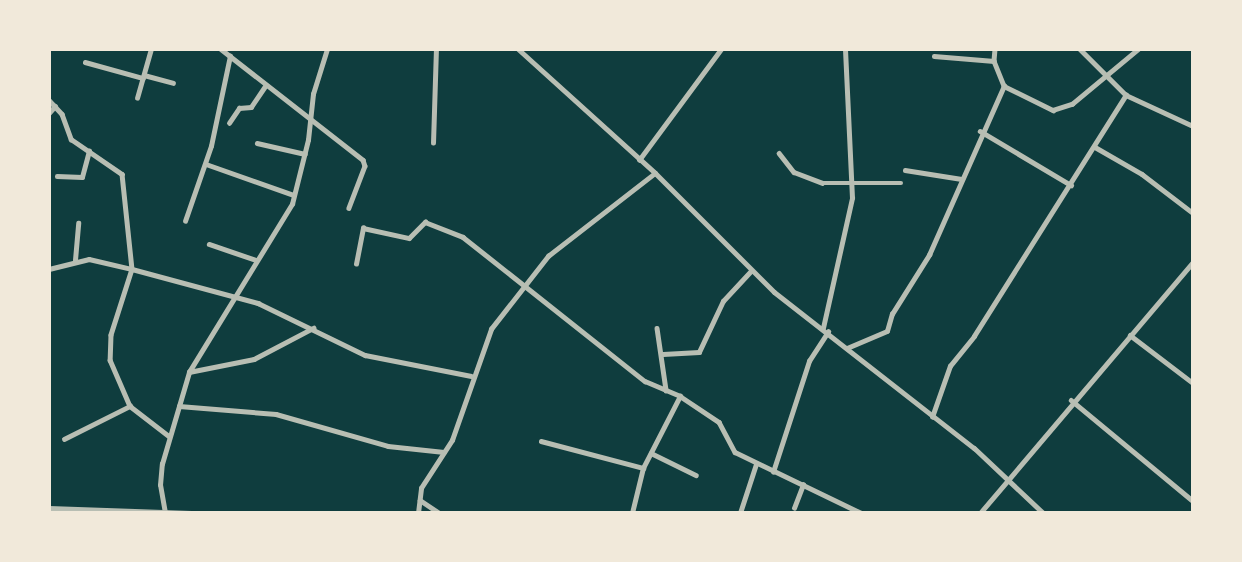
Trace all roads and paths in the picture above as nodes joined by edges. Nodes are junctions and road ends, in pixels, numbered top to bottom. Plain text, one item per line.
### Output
1 (152, 49) edge
2 (327, 49) edge
3 (436, 49) edge
4 (518, 49) edge
5 (721, 49) edge
6 (845, 49) edge
7 (995, 49) edge
8 (1080, 49) edge
9 (1138, 49) edge
10 (226, 51) edge
11 (934, 56) dead end
12 (994, 61) junction
13 (85, 62) dead end
14 (143, 77) junction
15 (1106, 78) junction
16 (173, 83) dead end
17 (265, 86) junction
18 (1004, 86) junction
19 (1126, 95) junction
20 (137, 99) dead end
21 (49, 100) edge
22 (55, 106) junction
23 (49, 113) edge
24 (310, 115) junction
25 (229, 124) dead end
26 (1193, 126) edge
27 (980, 131) junction
28 (257, 143) dead end
29 (433, 143) dead end
30 (1095, 147) junction
31 (89, 151) junction
32 (779, 153) dead end
33 (305, 154) junction
34 (639, 160) junction
35 (206, 164) junction
36 (905, 170) dead end
37 (655, 173) junction
38 (57, 176) dead end
39 (961, 179) junction
40 (901, 183) dead end
41 (1071, 185) junction
42 (853, 186) junction
43 (294, 195) junction
44 (349, 208) dead end
45 (1193, 213) edge
46 (185, 221) dead end
47 (78, 223) dead end
48 (209, 244) dead end
49 (75, 260) junction
50 (256, 260) junction
51 (1193, 262) edge
52 (356, 264) dead end
53 (49, 269) edge
54 (132, 269) junction
55 (751, 271) junction
56 (524, 286) junction
57 (232, 297) junction
58 (313, 327) junction
59 (657, 328) dead end
60 (825, 330) junction
61 (1129, 335) junction
62 (847, 348) junction
63 (663, 354) junction
64 (189, 372) junction
65 (471, 376) junction
66 (1193, 383) edge
67 (666, 390) junction
68 (680, 396) junction
69 (1071, 400) junction
70 (130, 406) junction
71 (178, 406) junction
72 (932, 417) junction
73 (169, 436) junction
74 (64, 439) dead end
75 (541, 441) dead end
76 (444, 452) junction
77 (650, 453) junction
78 (757, 464) junction
79 (643, 468) junction
80 (773, 472) junction
81 (696, 475) dead end
82 (1007, 476) junction
83 (803, 485) junction
84 (419, 499) junction
85 (1193, 501) edge
86 (49, 508) edge
87 (794, 508) dead end
88 (133, 512) edge
89 (164, 512) edge
90 (191, 513) edge
91 (418, 513) edge
92 (439, 513) edge
93 (632, 513) edge
94 (740, 513) edge
95 (861, 513) edge
96 (980, 513) edge
97 (1043, 513) edge

1 - 14 street
2 - 24 street
3 - 29 street
4 - 34 street
5 - 34 street
6 - 42 street
7 - 12 street
8 - 15 street
9 - 15 street
10 - 17 street
10 - 35 street
11 - 12 street
12 - 18 street
13 - 14 street
14 - 16 street
14 - 20 street
15 - 18 street
15 - 19 street
17 - 24 street
17 - 25 street
18 - 27 street
19 - 26 street
19 - 30 street
21 - 22 street
22 - 23 street
22 - 31 street
24 - 33 street
24 - 44 street
27 - 39 street
27 - 41 street
28 - 33 street
30 - 41 street
30 - 45 street
31 - 38 street
31 - 54 street
32 - 42 street
33 - 43 street
34 - 37 street
35 - 43 street
35 - 46 street
36 - 39 street
37 - 55 street
37 - 56 street
39 - 62 street
40 - 42 street
41 - 72 street
42 - 60 street
43 - 50 street
47 - 49 street
48 - 50 street
49 - 53 street
49 - 54 street
50 - 57 street
51 - 61 street
52 - 56 street
54 - 57 street
54 - 70 street
55 - 60 street
55 - 63 street
56 - 65 street
56 - 67 street
57 - 58 street
57 - 64 street
58 - 64 street
58 - 65 street
59 - 63 street
60 - 62 street
60 - 80 street
61 - 66 street
61 - 69 street
62 - 72 street
63 - 67 street
64 - 71 street
65 - 76 street
67 - 68 street
68 - 77 street
68 - 78 street
69 - 82 street
69 - 85 street
70 - 73 street
70 - 74 street
71 - 73 street
71 - 76 street
72 - 82 street
73 - 89 street
75 - 79 street
76 - 84 street
77 - 79 street
77 - 81 street
78 - 80 street
78 - 94 street
79 - 93 street
80 - 83 street
82 - 96 street
82 - 97 street
83 - 87 street
83 - 95 street
84 - 91 street
84 - 92 street
86 - 88 street
88 - 89 street
89 - 90 street

